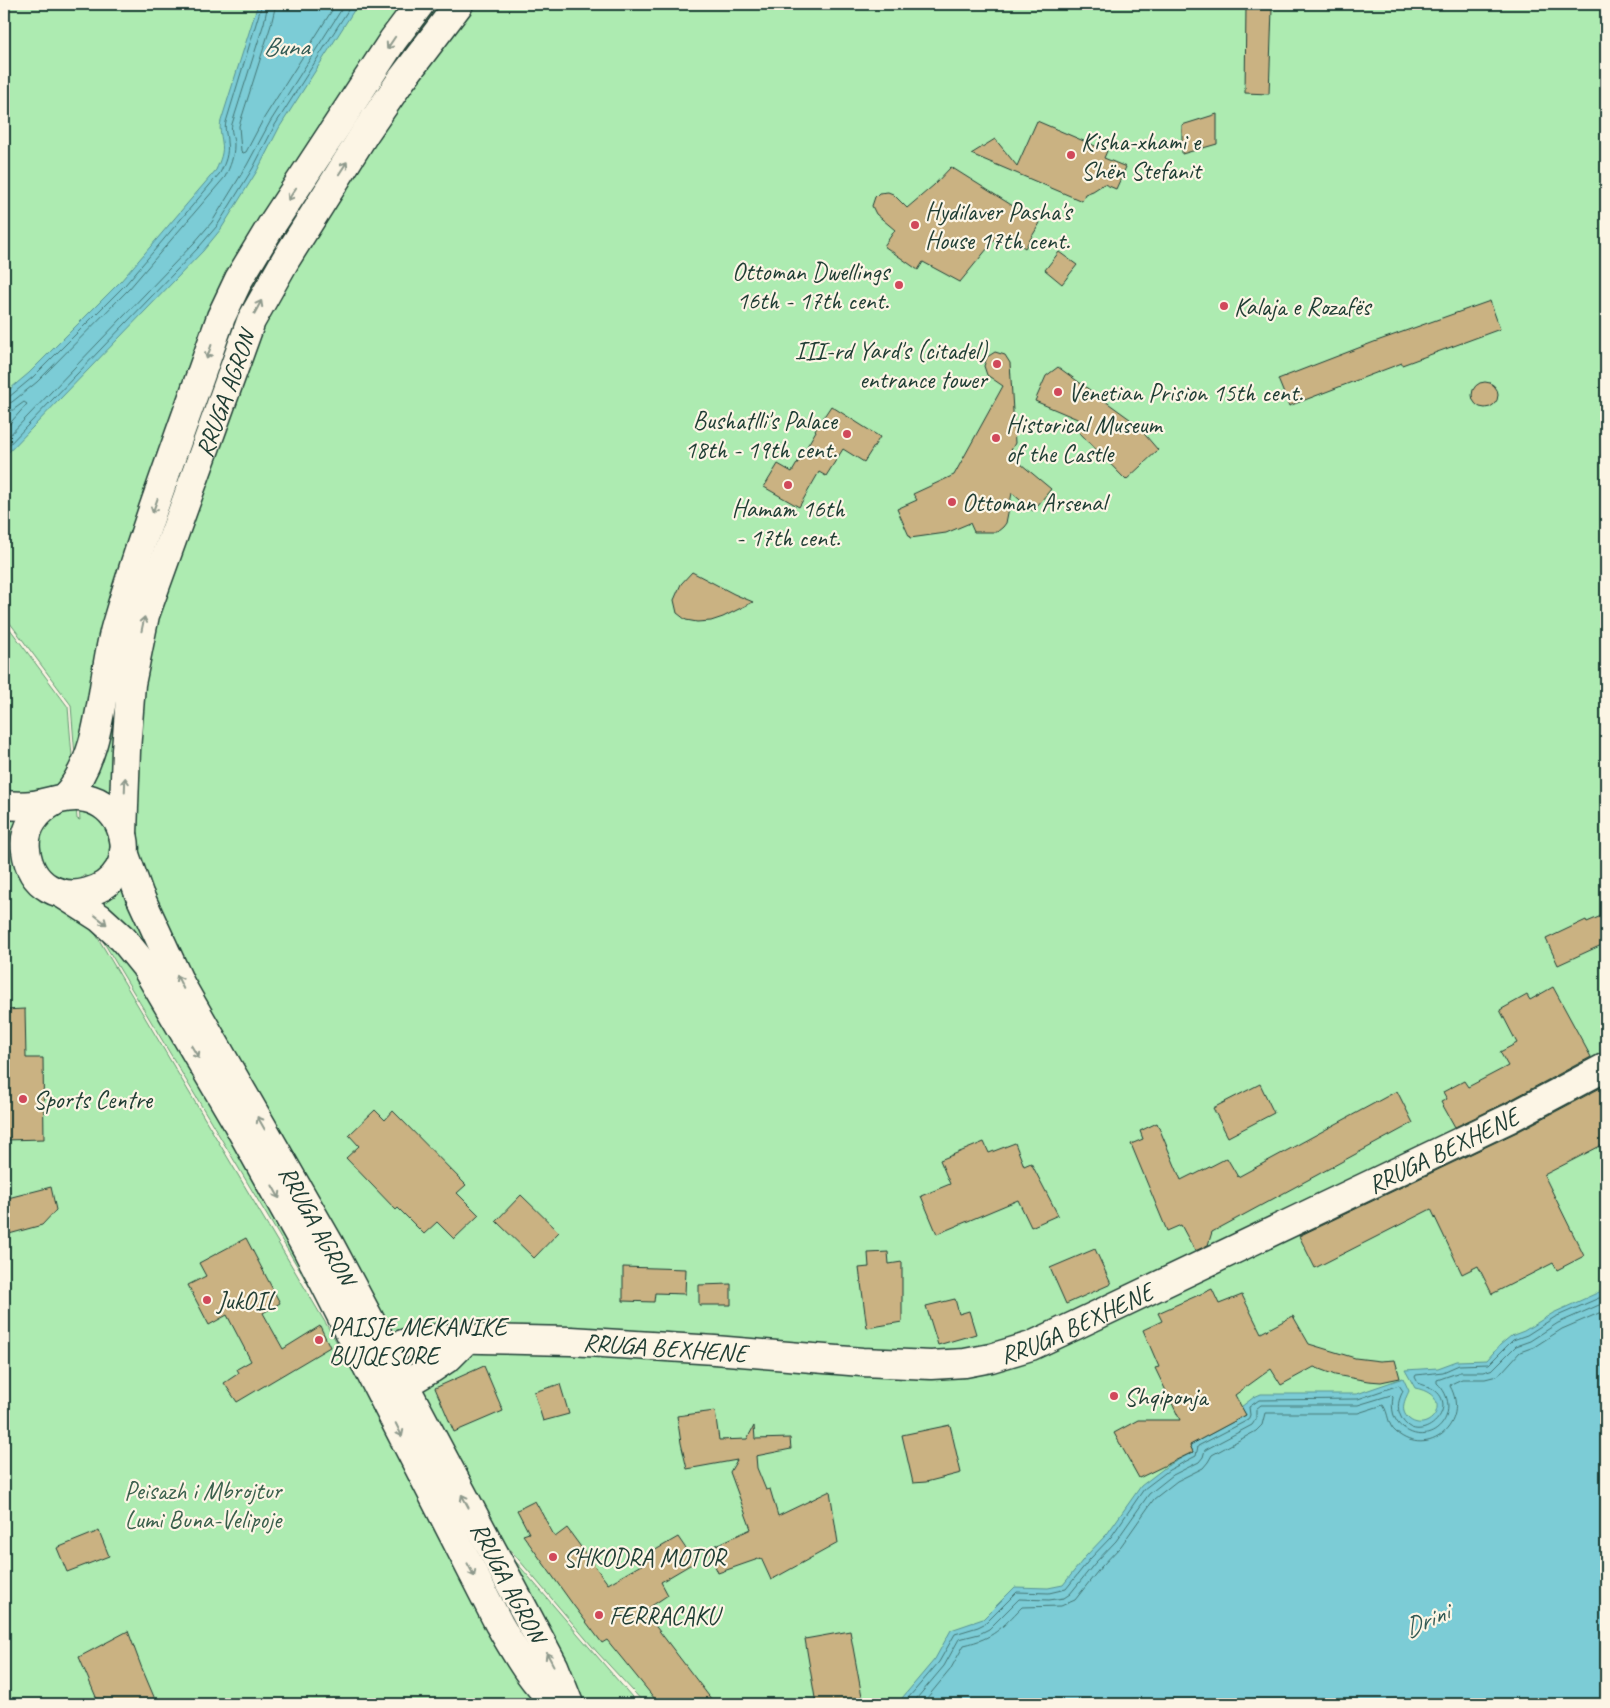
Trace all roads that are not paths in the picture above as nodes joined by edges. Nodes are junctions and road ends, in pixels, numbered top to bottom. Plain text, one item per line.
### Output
1 (420, 4) edge
2 (459, 4) edge
3 (60, 799) junction
4 (4, 805) edge
5 (4, 839) edge
6 (124, 843) junction
7 (28, 860) junction
8 (61, 893) junction
9 (1606, 1067) edge
10 (467, 1339) junction
11 (375, 1355) junction
12 (394, 1390) junction
13 (558, 1704) edge
14 (569, 1704) edge

1 -> 3 main road, RRUGA AGRON
6 -> 2 main road, RRUGA AGRON
3 - 4 main road
3 - 6 main road
3 - 7 main road
5 - 7 main road
6 - 8 main road
11 -> 6 main road, RRUGA AGRON
7 - 8 main road
8 -> 11 main road, RRUGA AGRON
9 - 10 main road, RRUGA BEXHENE
10 - 11 main road, RRUGA BEXHENE
10 - 12 main road
11 - 12 main road, RRUGA AGRON
12 -> 13 main road, RRUGA AGRON
14 -> 12 main road, RRUGA AGRON

